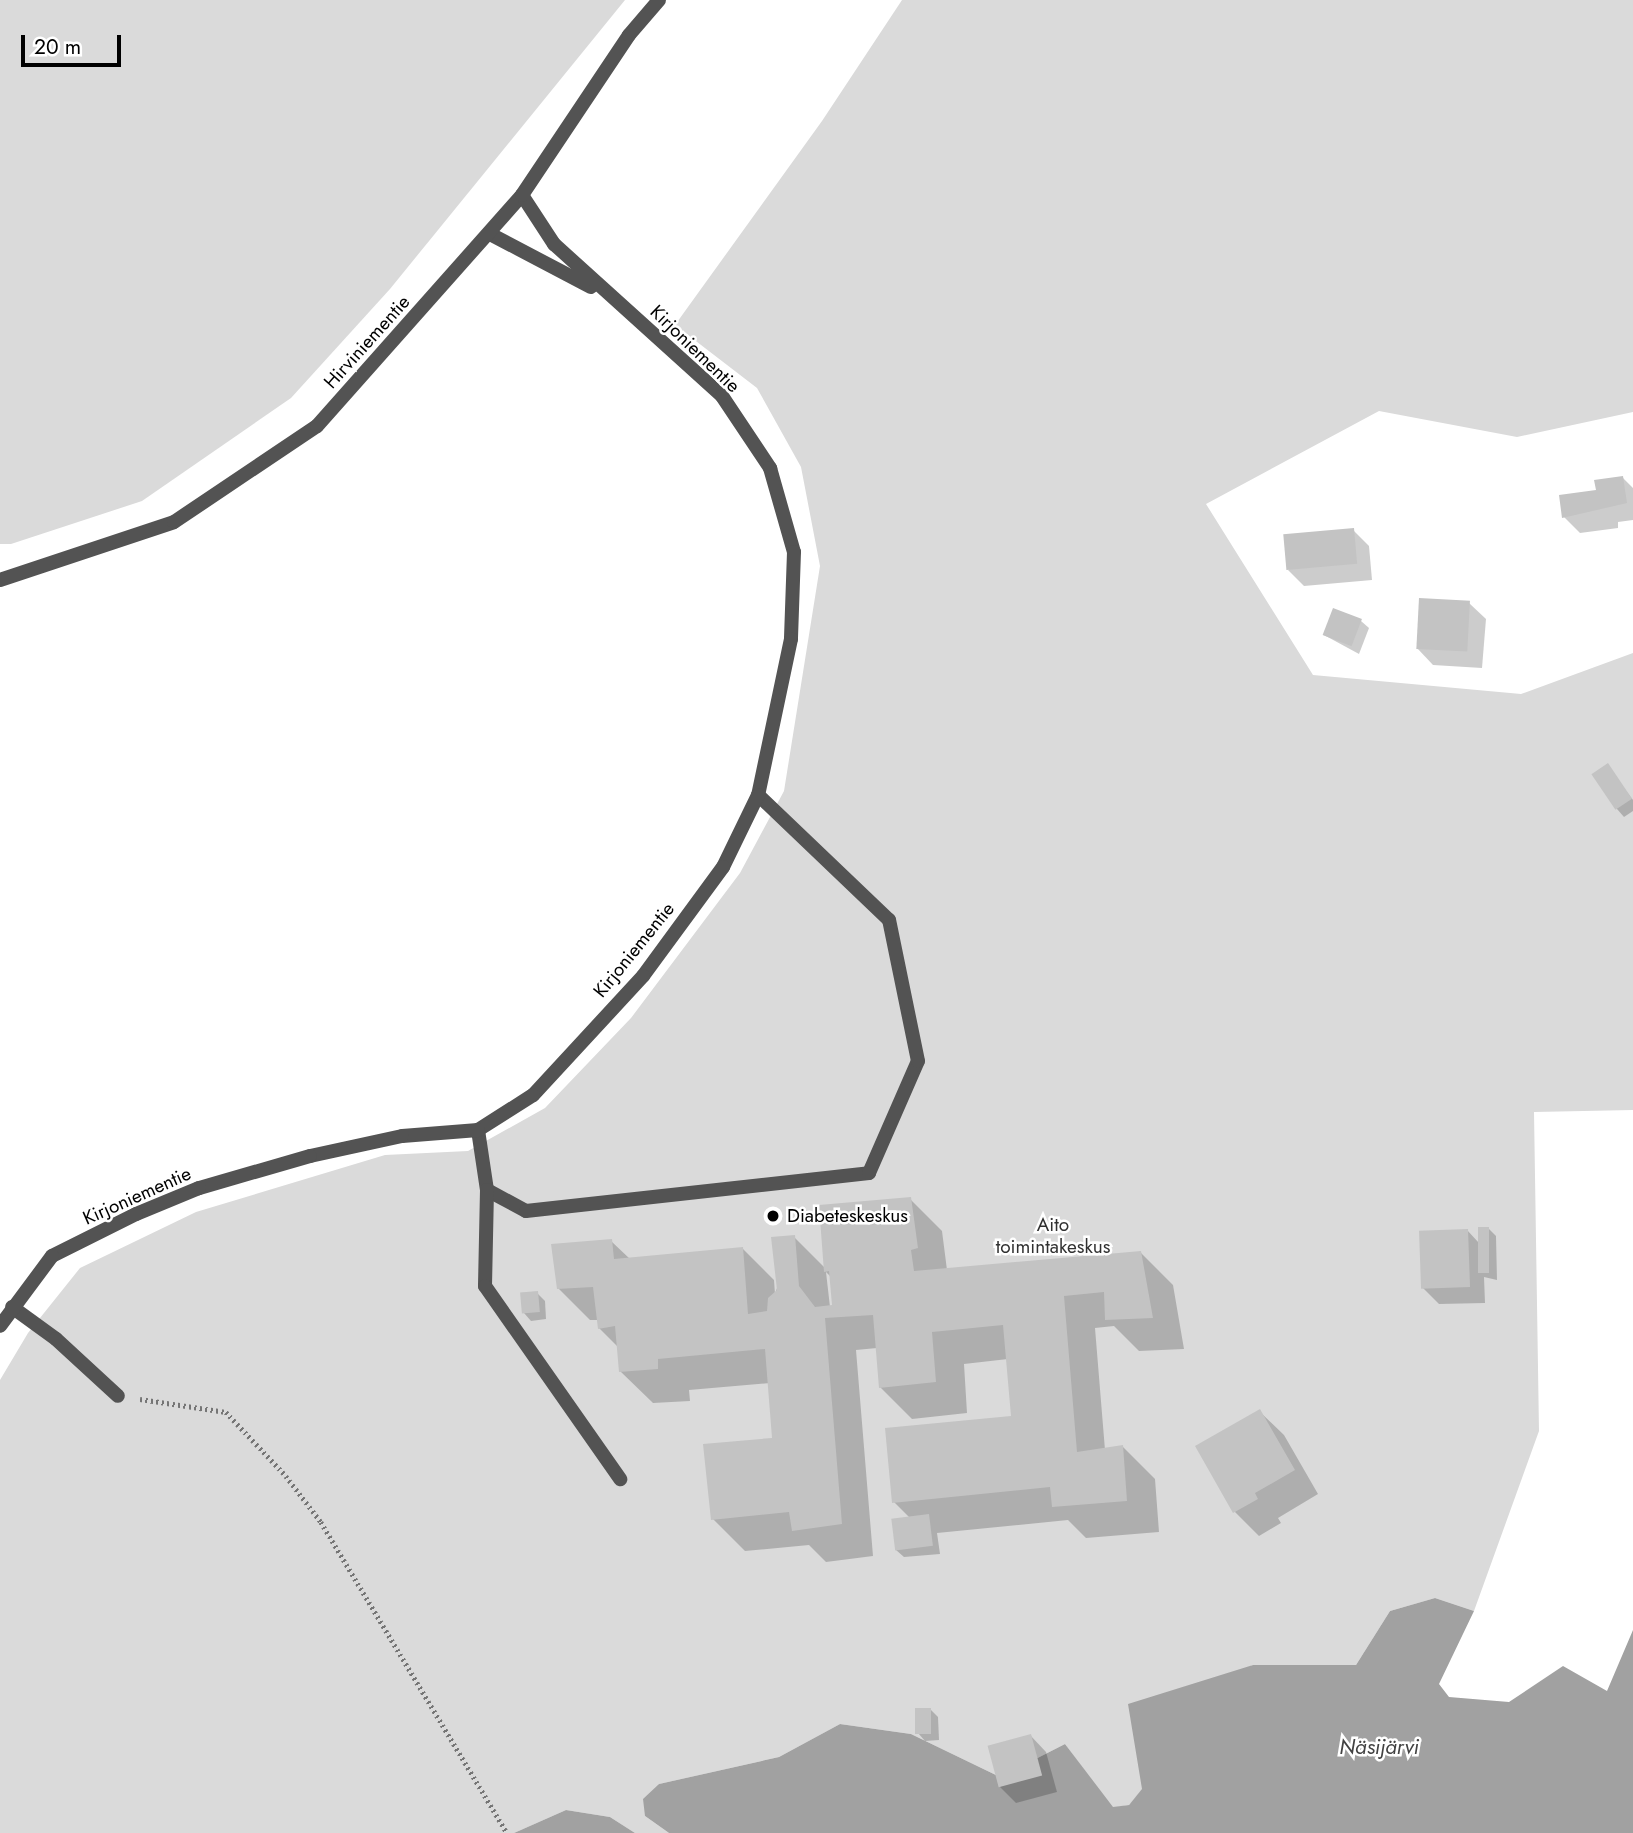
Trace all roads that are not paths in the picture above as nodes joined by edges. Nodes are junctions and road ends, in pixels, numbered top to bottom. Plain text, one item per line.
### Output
1 (659, 0) edge
2 (522, 195) junction
3 (490, 234) junction
4 (604, 294) junction
5 (0, 580) edge
6 (758, 795) junction
7 (478, 1130) junction
8 (487, 1190) junction
9 (12, 1307) junction
10 (0, 1325) edge
11 (118, 1396) road end
12 (621, 1479) dead end

1 - 2 street, Hirviniementie
2 - 3 street, Hirviniementie
2 - 4 street, Kirjoniementie
3 - 4 street, Kirjoniementie
3 - 5 street, Hirviniementie
4 - 6 street, Kirjoniementie
6 - 7 street, Kirjoniementie
6 - 8 street
7 - 8 street
7 - 9 street, Kirjoniementie
8 - 12 street
9 - 10 street, Kirjoniementie
9 - 11 street

